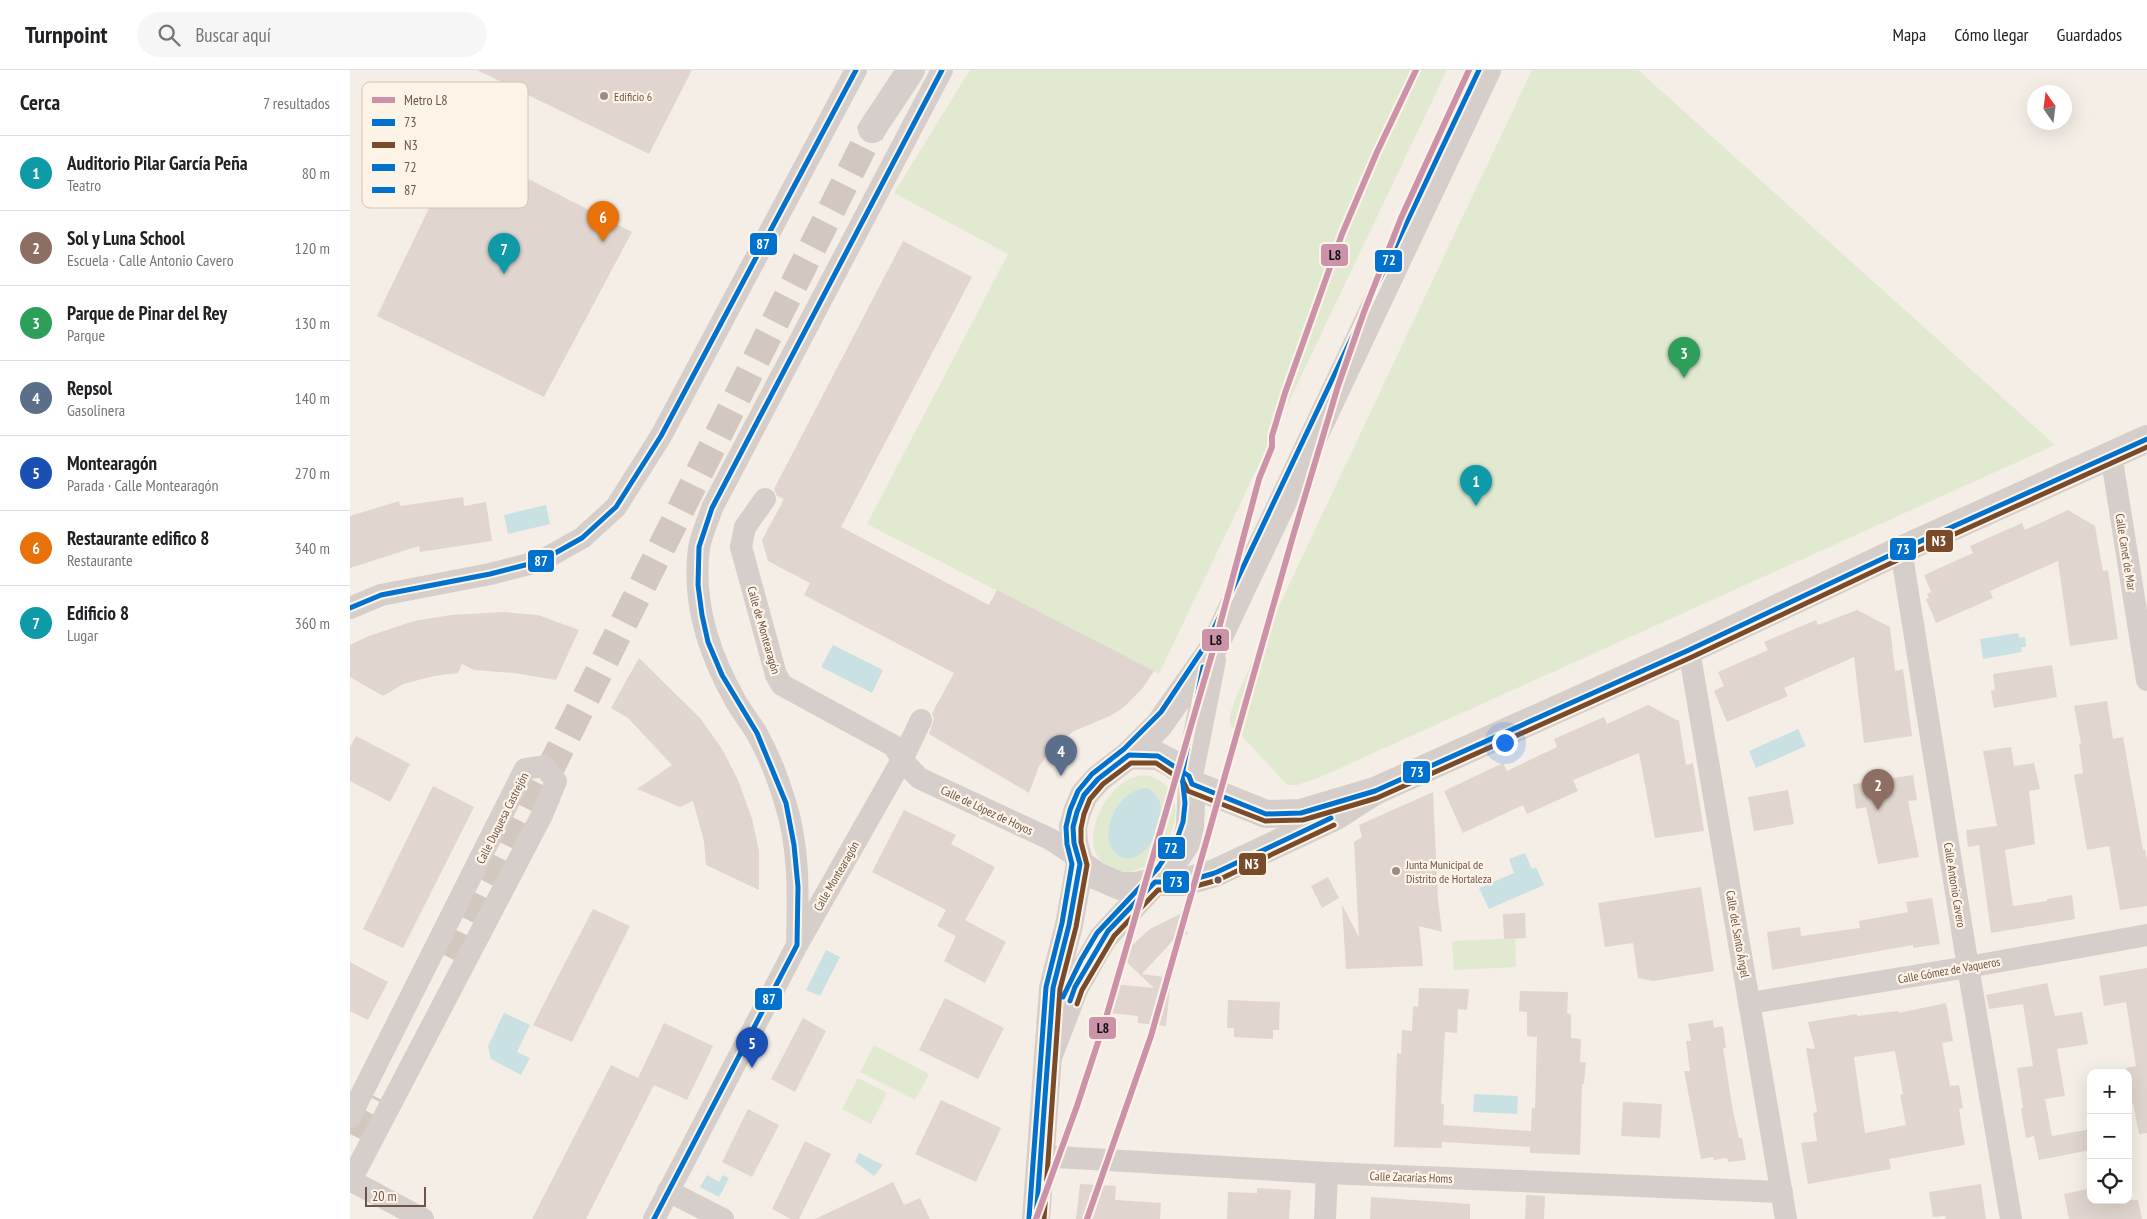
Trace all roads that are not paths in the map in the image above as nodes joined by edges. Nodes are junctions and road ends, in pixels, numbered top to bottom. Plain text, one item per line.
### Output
1 (856, 70) edge
2 (888, 70) edge
3 (911, 70) edge
4 (942, 70) edge
5 (1487, 70) edge
6 (2147, 439) edge
7 (2111, 454) junction
8 (765, 499) dead end
9 (1901, 550) junction
10 (350, 608) edge
11 (1214, 647) junction
12 (1689, 650) junction
13 (2147, 680) edge
14 (921, 720) dead end
15 (1129, 755) junction
16 (902, 760) junction
17 (1191, 780) junction
18 (1374, 791) junction
19 (1078, 860) junction
20 (1155, 882) junction
21 (460, 899) junction
22 (490, 916) junction
23 (2147, 935) edge
24 (796, 945) junction
25 (1968, 967) junction
26 (420, 978) junction
27 (448, 995) junction
28 (1750, 1003) junction
29 (1048, 1057) junction
30 (380, 1058) junction
31 (407, 1072) junction
32 (350, 1117) edge
33 (1040, 1156) junction
34 (1327, 1173) junction
35 (350, 1181) edge
36 (668, 1191) junction
37 (1782, 1192) junction
38 (423, 1219) edge
39 (654, 1219) edge
40 (723, 1219) edge
41 (1036, 1219) edge
42 (1325, 1219) edge
43 (1786, 1219) edge
44 (2011, 1219) edge

1 - 10 street
2 - 3 street
4 - 24 street
5 - 11 street
6 - 7 street
7 - 9 street
7 - 13 street, Calle Canet de Mar
8 - 16 street, Calle de Montearagón
9 - 12 street
9 - 25 street, Calle Antonio Cavero
11 - 15 street
11 - 17 street
12 - 18 street
12 - 28 street, Calle del Santo Ángel
14 - 16 street, Calle Montearagón
15 - 17 street
15 - 19 street
16 - 19 street, Calle de López de Hoyos
16 - 24 street, Calle Montearagón
17 - 18 street
17 - 20 street
18 - 20 street
19 - 20 street
19 - 29 street
20 - 29 street
21 - 22 street
21 - 22 street, Calle Duquesa Castrejón
21 - 26 street, Calle Duquesa Castrejón
22 - 27 street, Calle Duquesa Castrejón
23 - 25 street, Calle Gómez de Vaqueros
24 - 36 street, Calle Montearagón
25 - 28 street, Calle Gómez de Vaqueros
25 - 44 street, Calle Antonio Cavero
26 - 27 street
26 - 30 street, Calle Duquesa Castrejón
27 - 31 street, Calle Duquesa Castrejón
28 - 37 street, Calle del Santo Ángel
29 - 33 street
30 - 31 street
30 - 32 street, Calle Duquesa Castrejón
31 - 35 street, Calle Duquesa Castrejón
33 - 34 street, Calle Zacarías Homs
33 - 41 street
34 - 37 street, Calle Zacarías Homs
34 - 42 street
35 - 38 street
36 - 39 street, Calle Montearagón
36 - 40 street
37 - 43 street, Calle del Santo Ángel

